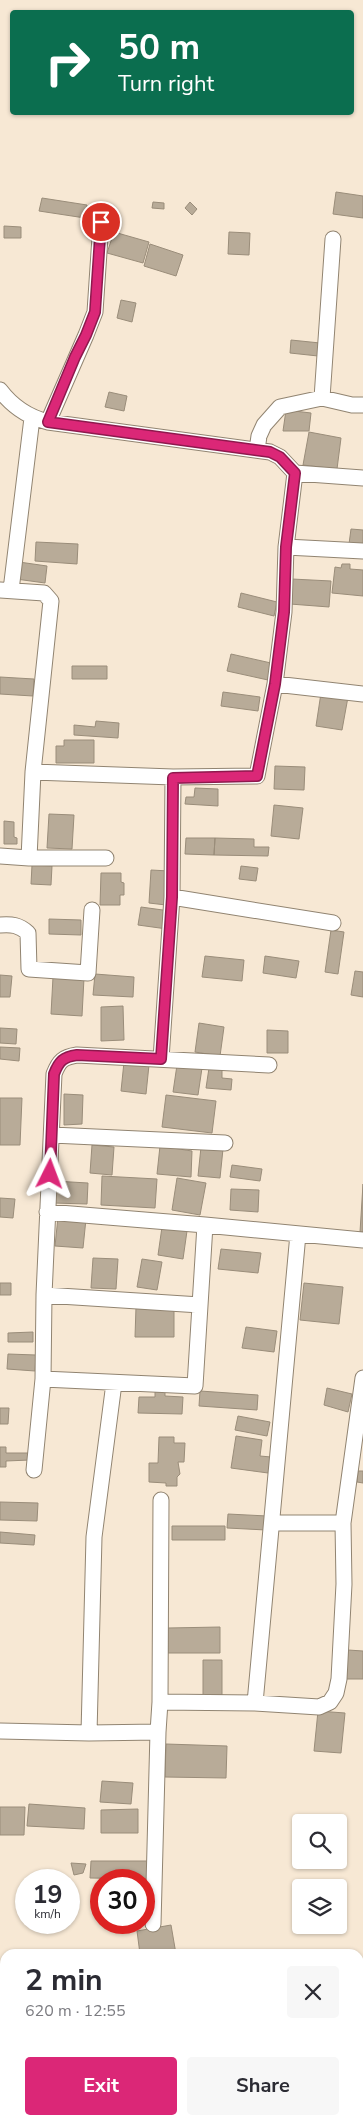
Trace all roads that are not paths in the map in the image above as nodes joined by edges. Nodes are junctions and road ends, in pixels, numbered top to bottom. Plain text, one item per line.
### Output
1 (101, 222) dead end
2 (333, 239) dead end
3 (0, 390) edge
4 (322, 398) junction
5 (363, 405) edge
6 (32, 418) junction
7 (48, 422) junction
8 (258, 450) junction
9 (295, 473) junction
10 (363, 478) edge
11 (286, 547) junction
12 (363, 552) edge
13 (5, 590) edge
14 (275, 684) junction
15 (363, 694) edge
16 (33, 772) junction
17 (173, 778) junction
18 (0, 856) edge
19 (30, 858) junction
20 (106, 858) dead end
21 (172, 897) junction
22 (92, 910) dead end
23 (333, 923) dead end
24 (0, 925) edge
25 (161, 1059) junction
26 (269, 1065) dead end
27 (52, 1135) junction
28 (225, 1142) dead end
29 (48, 1212) junction
30 (205, 1225) junction
31 (298, 1234) junction
32 (363, 1240) edge
33 (44, 1295) junction
34 (200, 1305) junction
35 (363, 1378) edge
36 (42, 1379) junction
37 (114, 1383) junction
38 (34, 1470) dead end
39 (161, 1500) dead end
40 (272, 1523) junction
41 (343, 1523) junction
42 (160, 1702) junction
43 (254, 1703) junction
44 (0, 1731) edge
45 (158, 1732) junction
46 (89, 1733) junction
47 (154, 1869) edge

1 - 7 street
2 - 4 street
3 - 6 street
4 - 5 street
4 - 8 street
6 - 7 street
6 - 13 street
7 - 8 street
8 - 9 street
9 - 10 street
9 - 11 street
11 - 12 street
11 - 14 street
13 - 16 street
14 - 15 street
14 - 17 street
16 - 17 street
16 - 19 street
17 - 21 street
18 - 19 street
19 - 20 street
21 - 23 street
21 - 25 street
22 - 24 street
25 - 26 street
25 - 27 street
27 - 28 street
27 - 29 street
29 - 30 street
29 - 33 street
30 - 31 street
30 - 34 street
31 - 32 street
31 - 40 street
33 - 34 street
33 - 36 street
34 - 37 street
35 - 41 street
36 - 37 street
36 - 38 street
37 - 46 street
39 - 42 street
40 - 41 street
40 - 43 street
41 - 43 street
42 - 43 street
42 - 45 street
44 - 46 street
45 - 46 street
45 - 47 street

